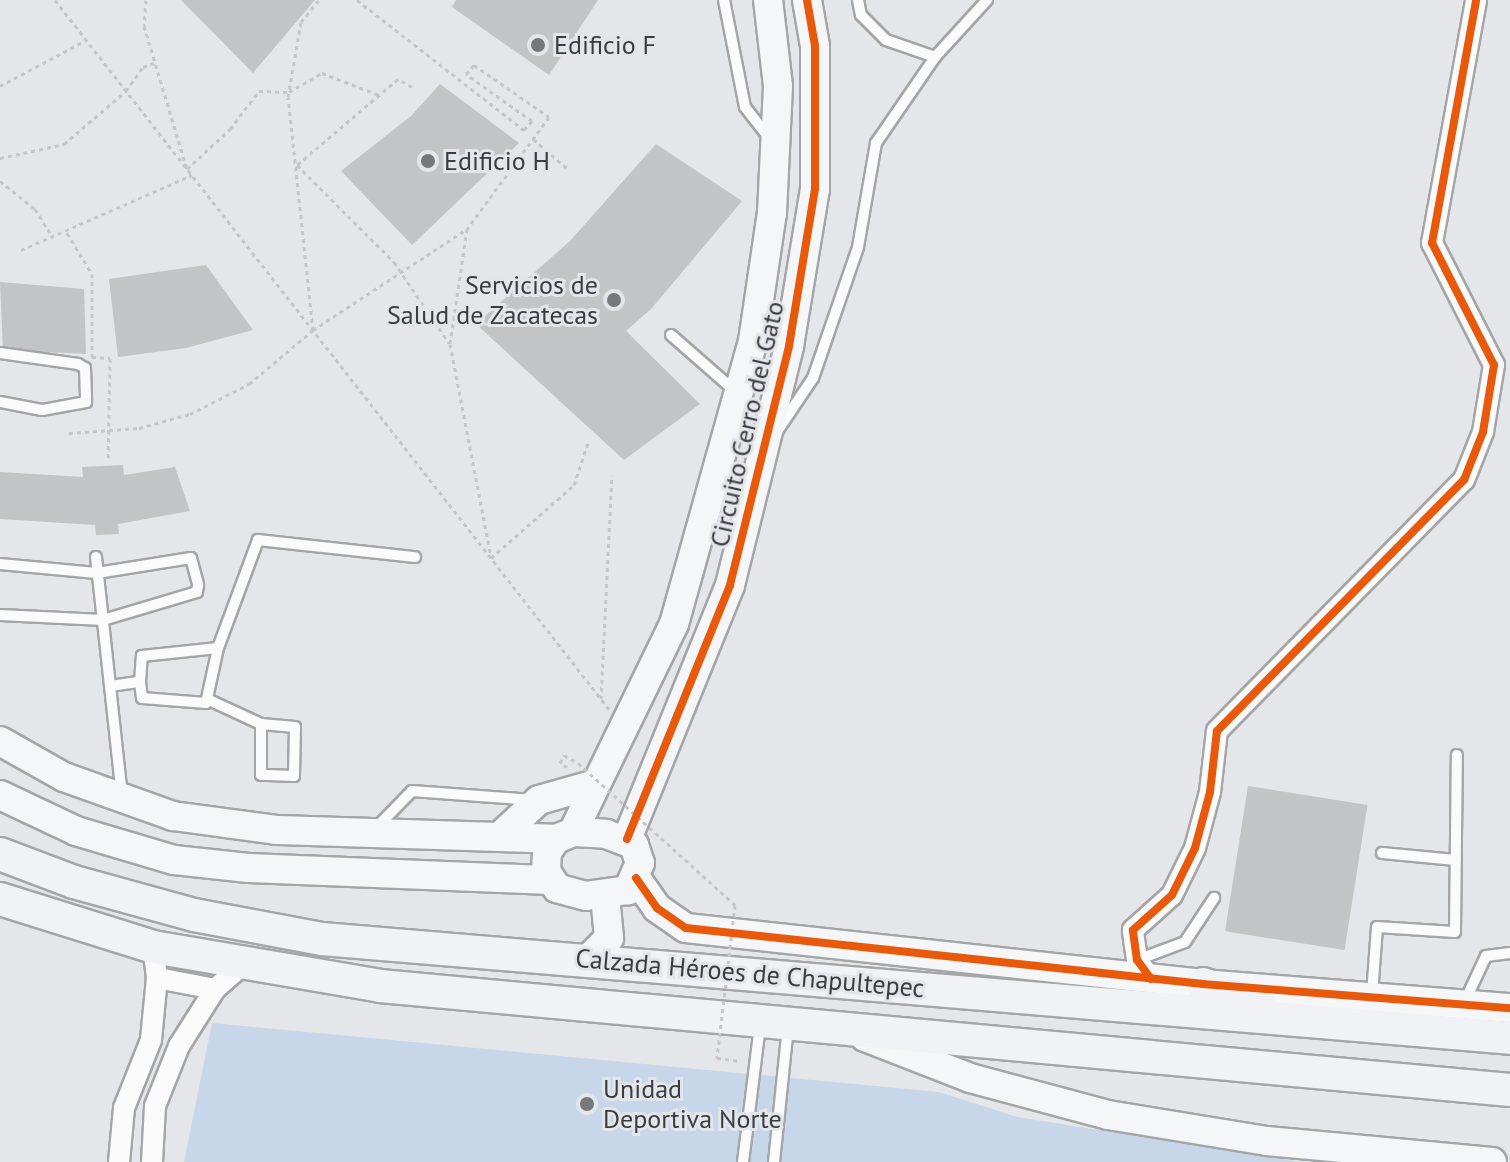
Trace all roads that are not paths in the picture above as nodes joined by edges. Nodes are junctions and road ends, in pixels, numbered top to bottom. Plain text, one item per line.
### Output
1 (724, 0) edge
2 (768, 0) edge
3 (807, 0) edge
4 (858, 0) edge
5 (987, 0) edge
6 (1476, 0) edge
7 (935, 57) junction
8 (775, 147) junction
9 (671, 335) dead end
10 (0, 353) edge
11 (739, 395) junction
12 (0, 402) edge
13 (763, 452) junction
14 (96, 557) dead end
15 (415, 557) dead end
16 (0, 564) edge
17 (97, 573) junction
18 (0, 615) edge
19 (103, 620) junction
20 (218, 648) junction
21 (140, 682) junction
22 (110, 686) junction
23 (209, 700) junction
24 (261, 724) junction
25 (0, 741) edge
26 (1457, 755) dead end
27 (582, 771) junction
28 (0, 795) edge
29 (539, 800) junction
30 (123, 801) junction
31 (371, 834) junction
32 (564, 836) junction
33 (499, 837) junction
34 (627, 839) junction
35 (1382, 853) dead end
36 (0, 854) edge
37 (1456, 860) junction
38 (636, 878) junction
39 (551, 880) junction
40 (605, 896) junction
41 (1214, 898) dead end
42 (0, 899) edge
43 (1510, 953) edge
44 (587, 960) junction
45 (155, 963) junction
46 (241, 966) junction
47 (1144, 969) junction
48 (1203, 984) junction
49 (215, 989) junction
50 (1372, 997) junction
51 (1463, 1004) junction
52 (1510, 1008) edge
53 (1305, 1021) junction
54 (774, 1022) junction
55 (842, 1028) junction
56 (1510, 1038) edge
57 (151, 1040) junction
58 (179, 1046) junction
59 (1510, 1090) edge
60 (119, 1162) edge
61 (152, 1162) edge
62 (743, 1162) edge
63 (774, 1162) edge
64 (1492, 1162) edge

1 - 8 lane
2 - 8 street, Circuito Cerro del Gato
3 - 13 street, Circuito Cerro del Gato
4 - 7 lane
5 - 7 lane
6 - 47 street
7 - 13 lane
8 - 11 street, Circuito Cerro del Gato
9 - 11 lane
10 - 12 lane
11 - 27 street, Circuito Cerro del Gato
13 - 34 street, Circuito Cerro del Gato
14 - 17 lane
15 - 20 lane
16 - 17 lane
17 - 19 lane
17 - 19 lane
18 - 19 lane
19 - 22 lane
20 - 21 lane
20 - 23 lane
21 - 22 lane
21 - 23 lane
22 - 30 lane
23 - 24 lane
24 - 24 lane
25 - 30 street
26 - 37 lane
27 - 29 street
27 - 32 street, Circuito Cerro del Gato
28 - 39 street
29 - 31 lane
29 - 33 street
30 - 31 street
31 - 33 street
32 - 33 street
32 - 34 street
32 - 39 street
34 - 38 street
35 - 37 lane
36 - 44 main road, Calzada Héroes de Chapultepec
37 - 50 lane
38 - 40 street
38 - 47 street
39 - 40 street
40 - 44 street
41 - 47 lane
42 - 45 main road, Calzada Héroes de Chapultepec
43 - 51 lane
44 - 53 main road, Calzada Héroes de Chapultepec
45 - 46 main road, Calzada Héroes de Chapultepec
45 - 49 street
45 - 57 street
46 - 49 street
46 - 54 main road, Calzada Héroes de Chapultepec
47 - 48 street
48 - 50 street
48 - 53 main road
49 - 58 street
50 - 51 street
51 - 52 street
53 - 56 main road, Calzada Héroes de Chapultepec
54 - 55 main road, Calzada Héroes de Chapultepec
54 - 62 lane
54 - 63 lane
55 - 59 main road, Calzada Héroes de Chapultepec
55 - 64 street
57 - 58 street
57 - 60 street
58 - 61 street

